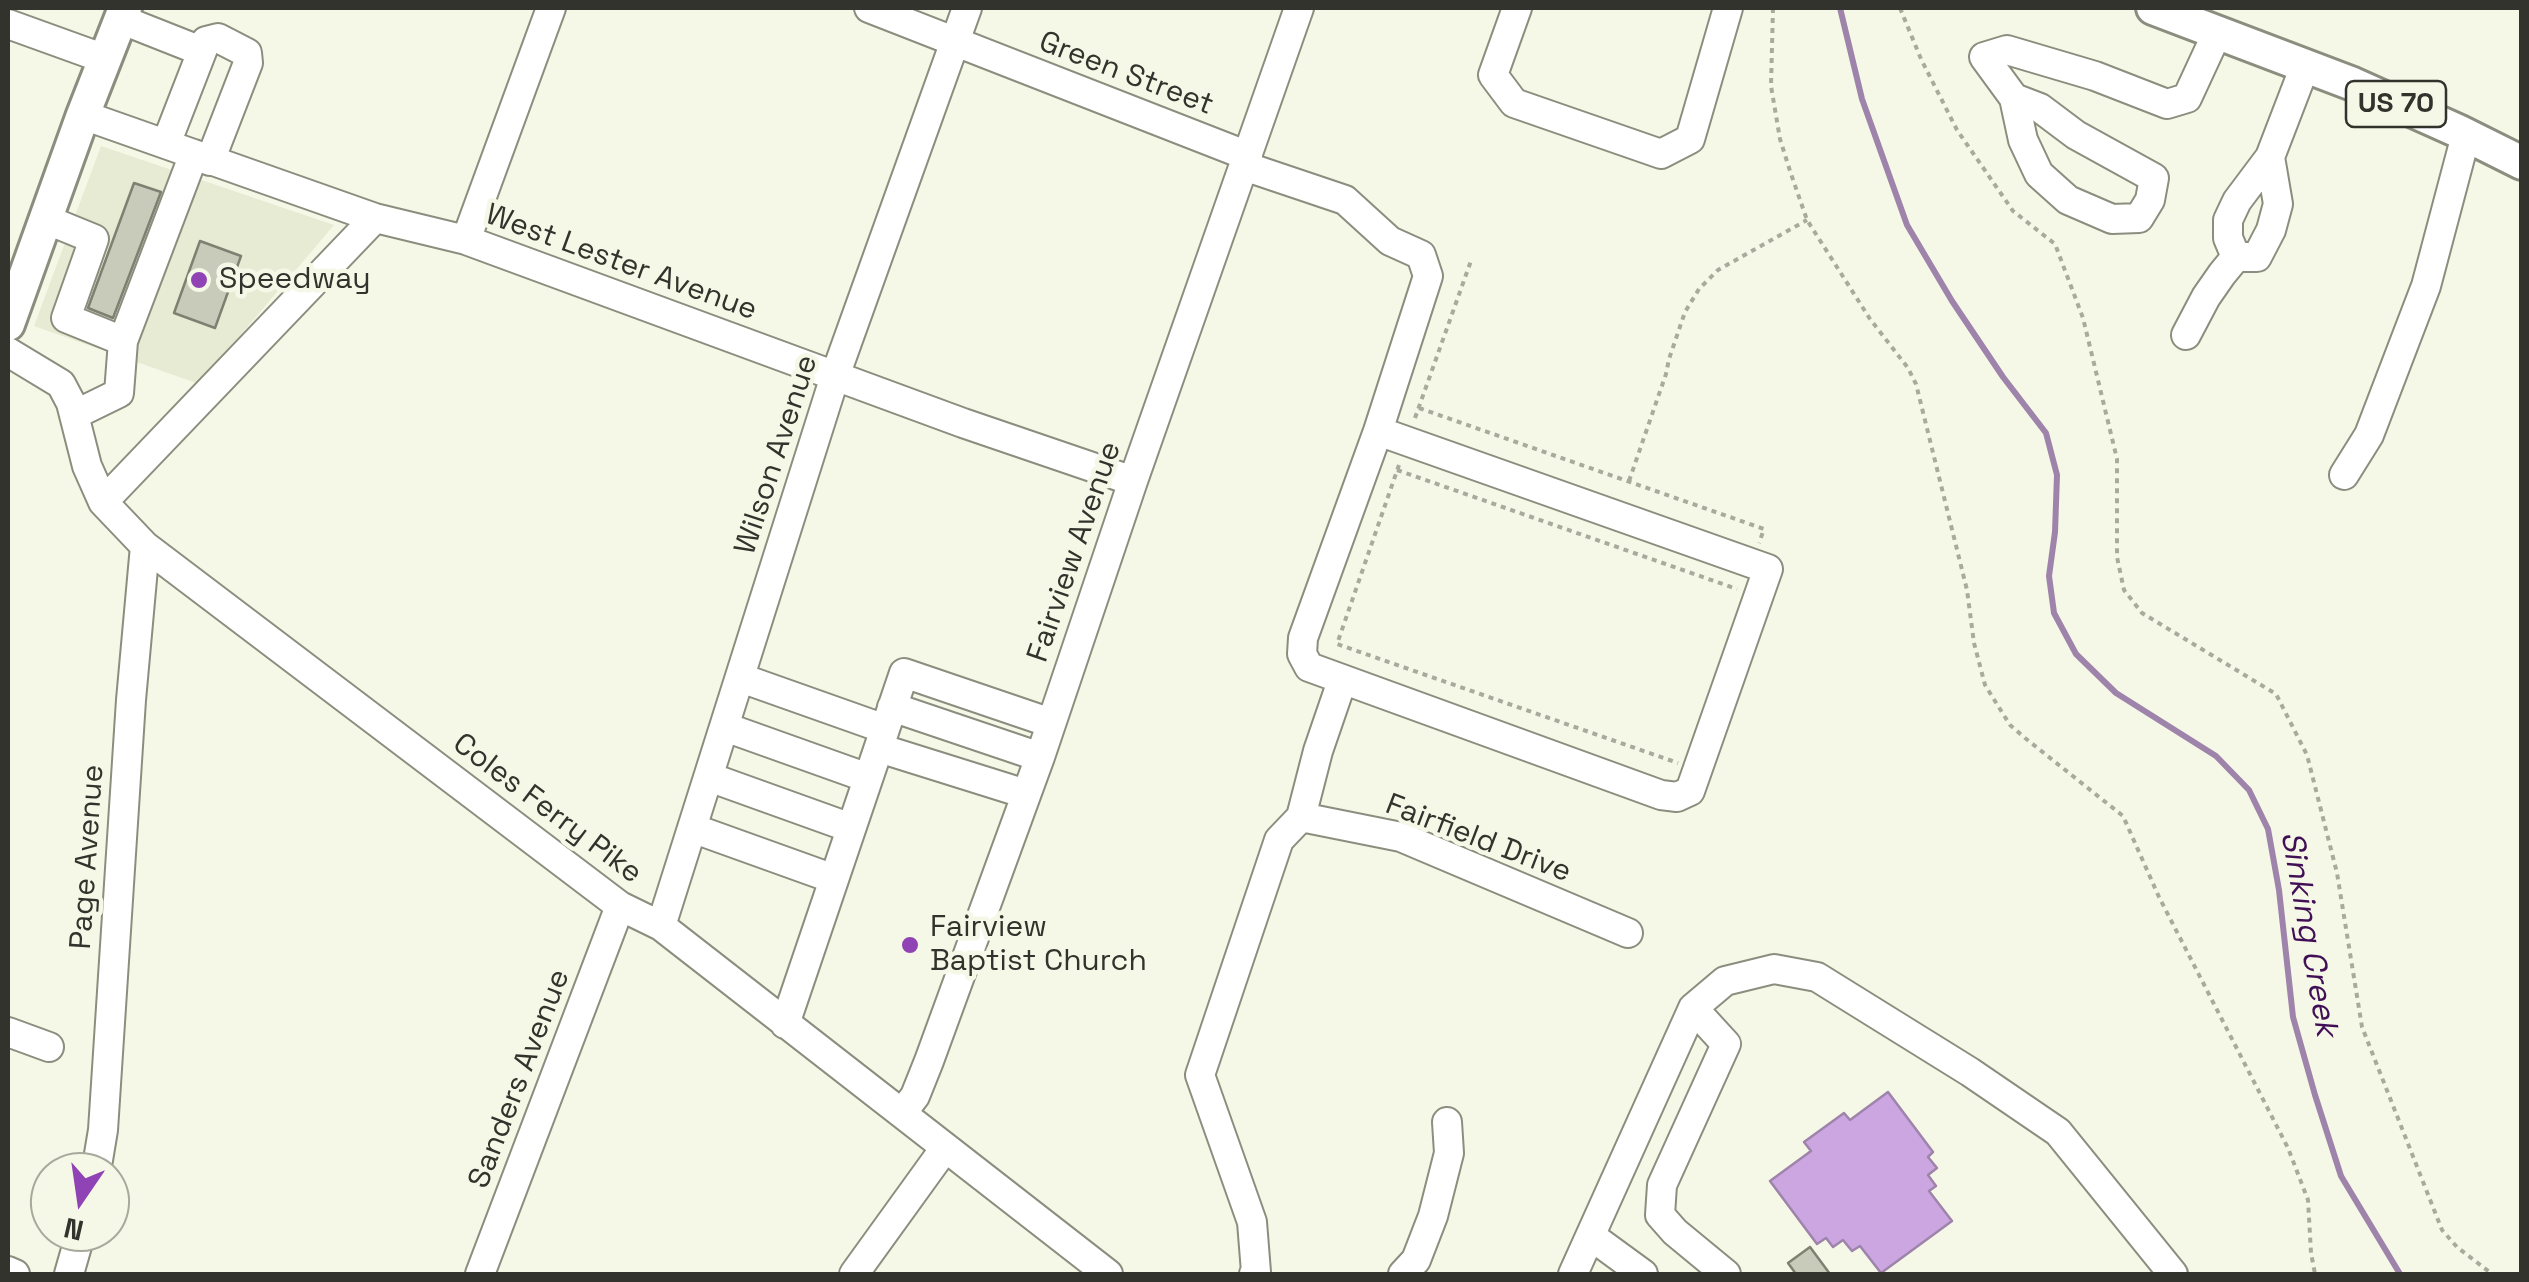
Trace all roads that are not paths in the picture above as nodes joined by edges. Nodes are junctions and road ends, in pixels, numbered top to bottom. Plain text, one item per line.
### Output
1 (551, 8) edge
2 (870, 8) edge
3 (967, 8) edge
4 (1300, 8) edge
5 (1517, 8) edge
6 (1718, 11) edge
7 (2171, 11) edge
8 (123, 13) edge
9 (8, 24) edge
10 (2218, 31) junction
11 (955, 41) junction
12 (202, 51) junction
13 (105, 60) junction
14 (2305, 66) junction
15 (2014, 98) junction
16 (83, 116) junction
17 (2466, 135) junction
18 (166, 144) junction
19 (2270, 157) junction
20 (202, 158) junction
21 (1246, 161) junction
22 (2522, 163) edge
23 (376, 218) junction
24 (46, 219) junction
25 (466, 240) junction
26 (2236, 257) junction
27 (8, 324) edge
28 (2186, 335) dead end
29 (123, 341) junction
30 (8, 352) edge
31 (836, 376) junction
32 (74, 415) junction
33 (1378, 431) junction
34 (2344, 475) dead end
35 (1133, 482) junction
36 (103, 502) junction
37 (145, 546) junction
38 (740, 678) junction
39 (1342, 681) junction
40 (1052, 723) junction
41 (725, 728) junction
42 (885, 728) junction
43 (1040, 757) junction
44 (709, 776) junction
45 (868, 778) junction
46 (1026, 794) junction
47 (1301, 817) junction
48 (692, 828) junction
49 (851, 828) junction
50 (834, 879) junction
51 (620, 906) junction
52 (661, 926) junction
53 (1628, 933) dead end
54 (1693, 1008) junction
55 (786, 1024) junction
56 (8, 1032) edge
57 (48, 1048) dead end
58 (902, 1113) junction
59 (1447, 1122) dead end
60 (945, 1148) junction
61 (99, 1152) edge
62 (1591, 1236) junction
63 (8, 1270) edge
64 (15, 1274) edge
65 (480, 1274) edge
66 (854, 1274) edge
67 (1108, 1274) edge
68 (1258, 1274) edge
69 (1403, 1274) edge
70 (1574, 1274) edge
71 (1643, 1274) edge
72 (1726, 1274) edge
73 (2173, 1274) edge

1 - 25 street
2 - 11 street, Green Street
3 - 11 street, Wilson Avenue
4 - 21 street, Fairview Avenue
5 - 6 street
7 - 10 main road, US 70
8 - 12 street
8 - 13 main road
9 - 13 street
10 - 14 main road, US 70
10 - 15 street
11 - 21 street, Green Street
11 - 31 street, Wilson Avenue
12 - 18 street
12 - 20 street
13 - 16 main road
14 - 17 main road, US 70
14 - 19 street
15 - 15 street
16 - 18 street, West Lester Avenue
16 - 24 main road
17 - 22 main road, US 70
17 - 34 street
18 - 20 street, West Lester Avenue
19 - 26 street
19 - 26 street
20 - 23 street, West Lester Avenue
20 - 29 street
21 - 33 street, Green Street
21 - 35 street, Fairview Avenue
23 - 25 street, West Lester Avenue
23 - 36 street
24 - 27 main road
24 - 29 street
25 - 31 street, West Lester Avenue
26 - 28 street
29 - 32 street
30 - 32 street, Coles Ferry Pike
31 - 35 street, West Lester Avenue
31 - 38 street, Wilson Avenue
32 - 36 street, Coles Ferry Pike
33 - 39 street
33 - 39 street
35 - 40 street, Fairview Avenue
36 - 37 street, Coles Ferry Pike
37 - 51 street, Coles Ferry Pike
37 - 61 street, Page Avenue
38 - 41 street, Wilson Avenue
38 - 42 street
39 - 47 street
40 - 42 street
40 - 43 street, Fairview Avenue
41 - 44 street, Wilson Avenue
41 - 45 street
42 - 43 street
42 - 45 street
42 - 46 street
43 - 46 street, Fairview Avenue
44 - 48 street, Wilson Avenue
44 - 49 street
45 - 49 street
46 - 58 street, Fairview Avenue
47 - 53 street, Fairfield Drive
47 - 68 street
48 - 50 street
48 - 52 street, Wilson Avenue
49 - 50 street
50 - 55 street
51 - 52 street, Coles Ferry Pike
51 - 65 street, Sanders Avenue
52 - 55 street, Coles Ferry Pike
54 - 62 street
54 - 72 street
54 - 73 street
55 - 58 street, Coles Ferry Pike
56 - 57 street
58 - 60 street, Coles Ferry Pike
59 - 69 street
60 - 66 street
60 - 67 street, Coles Ferry Pike
62 - 70 street
62 - 71 street
63 - 64 street

